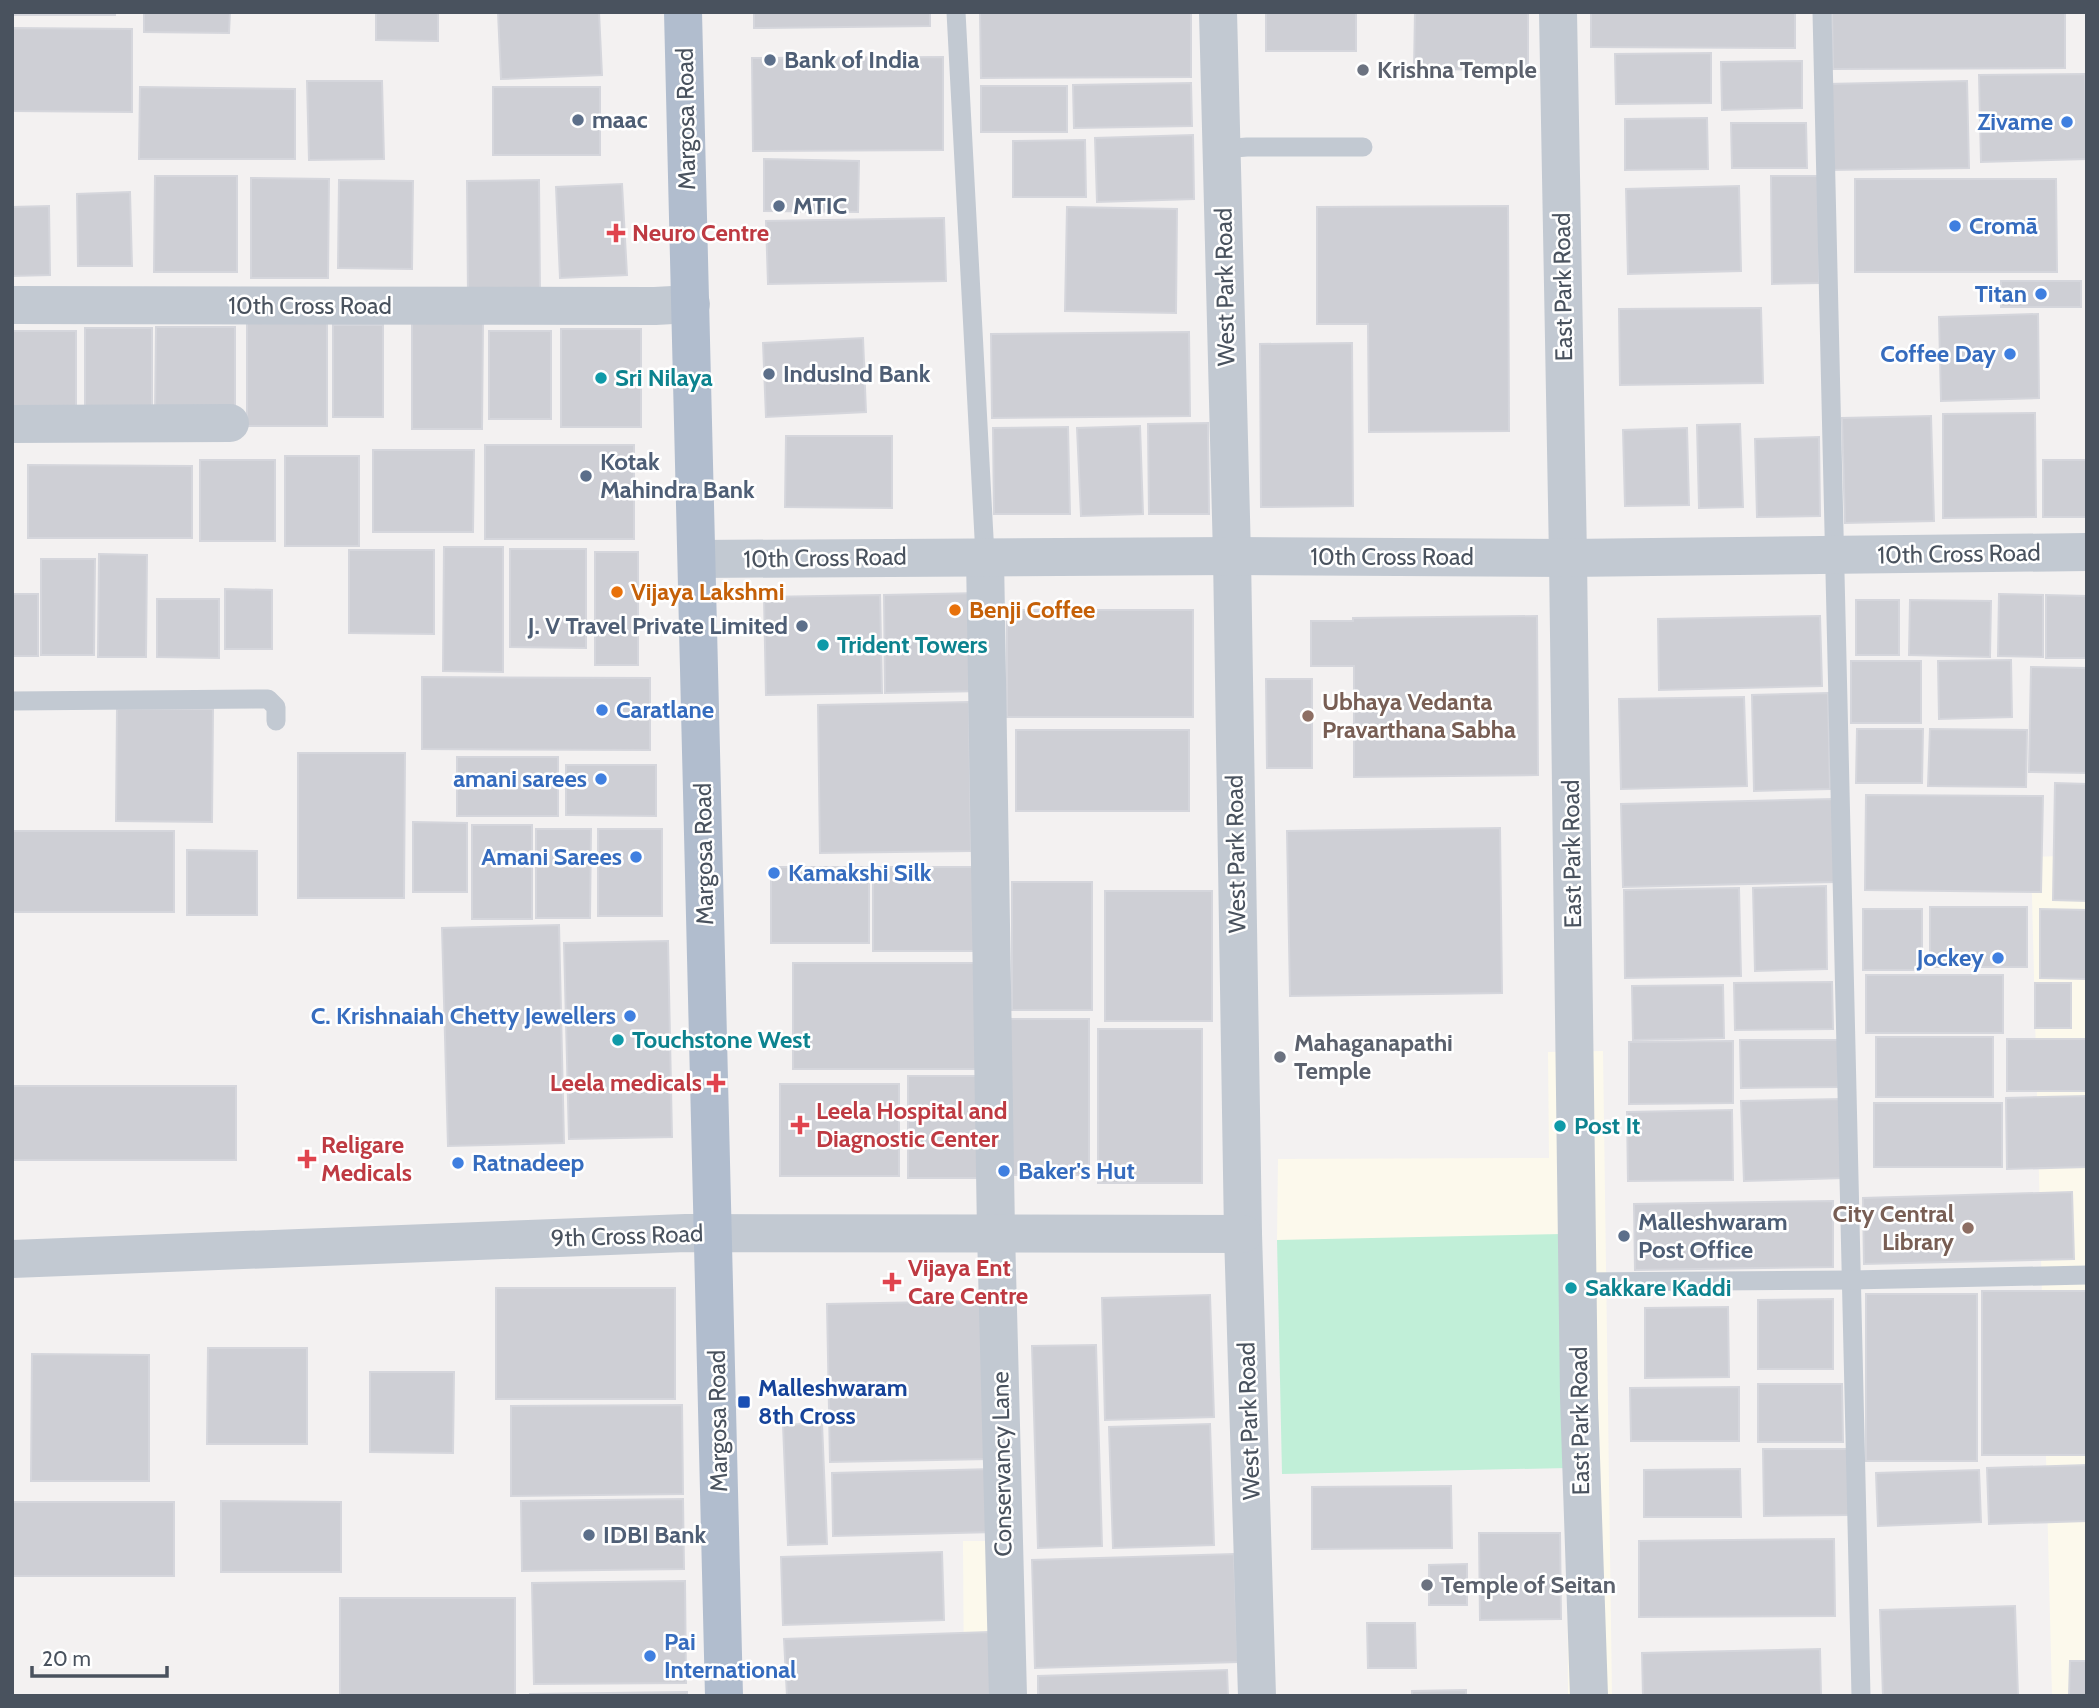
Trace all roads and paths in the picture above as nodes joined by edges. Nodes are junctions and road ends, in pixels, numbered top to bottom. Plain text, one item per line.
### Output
1 (683, 12) edge
2 (956, 12) edge
3 (1218, 12) edge
4 (1558, 12) edge
5 (1822, 12) edge
6 (1363, 147) dead end
7 (1222, 149) junction
8 (691, 304) junction
9 (12, 305) edge
10 (230, 423) dead end
11 (12, 424) edge
12 (2087, 552) edge
13 (985, 556) junction
14 (1231, 556) junction
15 (1834, 556) junction
16 (1568, 558) junction
17 (697, 559) junction
18 (12, 701) edge
19 (276, 721) dead end
20 (996, 1232) junction
21 (713, 1233) junction
22 (1242, 1234) junction
23 (12, 1259) edge
24 (2087, 1275) edge
25 (1851, 1280) junction
26 (1578, 1282) junction
27 (724, 1696) edge
28 (1008, 1696) edge
29 (1257, 1696) edge
30 (1588, 1696) edge
31 (1861, 1696) edge

1 - 8 main road, Margosa Road
2 - 13 lane
3 - 7 street, West Park Road
4 - 16 street, East Park Road
5 - 15 lane
6 - 7 lane
7 - 14 street, West Park Road
8 - 9 street, 10th Cross Road
8 - 17 main road, Margosa Road
10 - 11 street
12 - 15 street, 10th Cross Road
13 - 14 street, 10th Cross Road
13 - 17 street, 10th Cross Road
13 - 20 street, Conservancy Lane
14 - 16 street, 10th Cross Road
14 - 22 street, West Park Road
15 - 16 street, 10th Cross Road
15 - 25 lane
16 - 26 street, East Park Road
17 - 21 main road, Margosa Road
18 - 19 lane
20 - 21 street, 9th Cross Road
20 - 22 street, 9th Cross Road
20 - 28 street, Conservancy Lane
21 - 23 street, 9th Cross Road
21 - 27 main road, Margosa Road
22 - 29 street, West Park Road
24 - 25 lane
25 - 26 lane
25 - 31 lane
26 - 30 street, East Park Road

